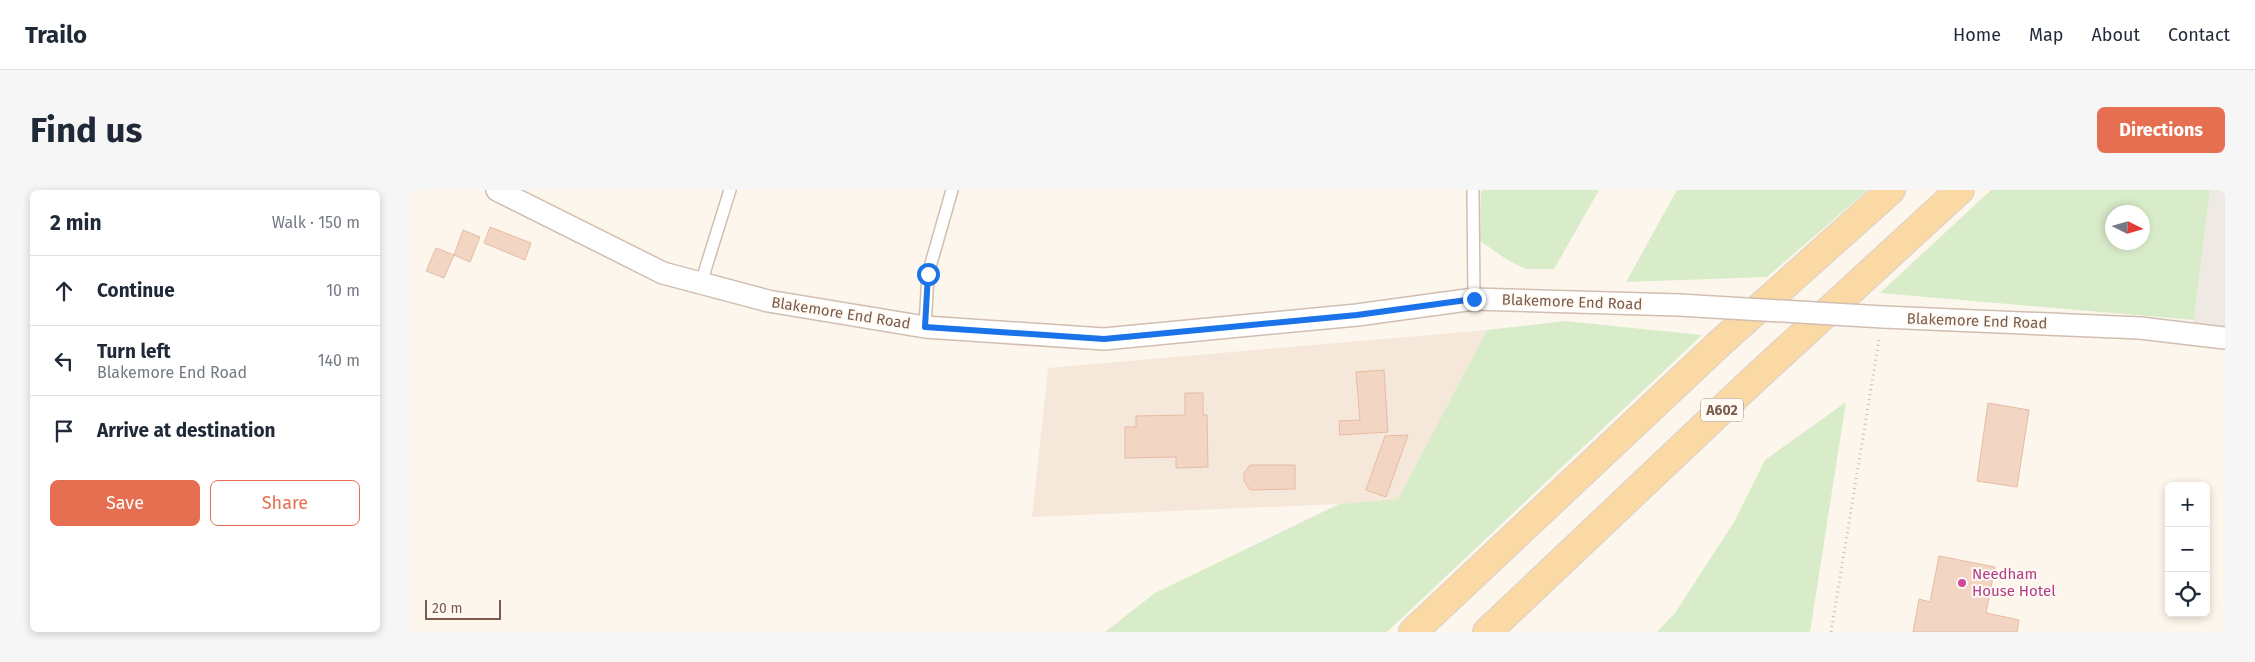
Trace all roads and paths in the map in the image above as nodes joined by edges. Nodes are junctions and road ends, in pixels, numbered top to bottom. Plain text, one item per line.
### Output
1 (496, 190) edge
2 (730, 190) edge
3 (952, 190) edge
4 (1473, 190) edge
5 (1891, 190) edge
6 (1960, 190) edge
7 (701, 283) junction
8 (1474, 299) junction
9 (1883, 317) junction
10 (925, 327) junction
11 (2225, 338) edge
12 (1413, 632) edge
13 (1487, 632) edge
14 (1831, 632) edge

1 - 7 street, Blakemore End Road
2 - 7 lane
3 - 10 lane
4 - 8 lane
5 - 12 main road
6 - 13 main road, A602
7 - 10 street, Blakemore End Road
8 - 9 street, Blakemore End Road, bridge
8 - 10 street, Blakemore End Road
9 - 11 street, Blakemore End Road
9 - 14 path

